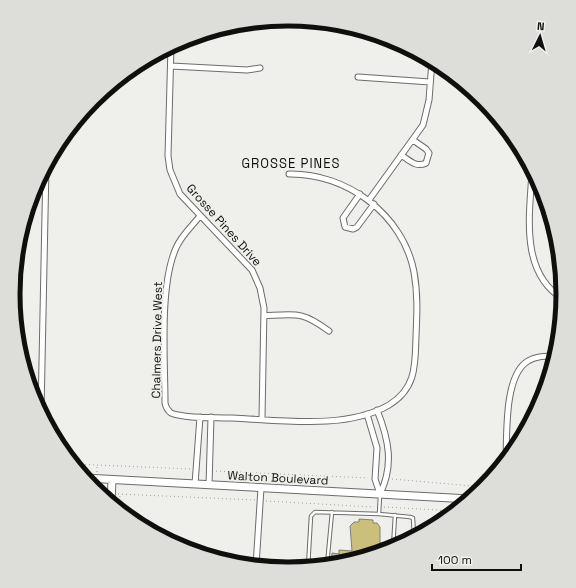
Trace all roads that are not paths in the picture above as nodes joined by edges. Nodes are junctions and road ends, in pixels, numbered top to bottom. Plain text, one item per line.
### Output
1 (171, 53) edge
2 (171, 66) junction
3 (260, 68) dead end
4 (431, 68) edge
5 (358, 77) dead end
6 (430, 82) junction
7 (413, 140) junction
8 (402, 155) junction
9 (289, 174) dead end
10 (46, 180) edge
11 (532, 182) edge
12 (360, 194) junction
13 (369, 200) junction
14 (374, 204) junction
15 (200, 216) junction
16 (556, 293) edge
17 (264, 316) junction
18 (329, 331) dead end
19 (549, 356) edge
20 (41, 400) edge
21 (375, 411) junction
22 (367, 414) junction
23 (200, 417) junction
24 (211, 417) junction
25 (262, 418) junction
26 (507, 449) edge
27 (93, 479) edge
28 (112, 480) junction
29 (195, 484) junction
30 (208, 485) junction
31 (261, 488) junction
32 (380, 494) junction
33 (111, 495) edge
34 (461, 498) edge
35 (332, 512) junction
36 (379, 514) junction
37 (395, 515) junction
38 (414, 530) edge
39 (393, 541) edge
40 (328, 559) edge
41 (256, 560) edge
42 (308, 561) edge

1 - 2 street, Grosse Pines Drive
2 - 3 street
2 - 15 street, Grosse Pines Drive
4 - 6 street
5 - 6 street
6 - 7 street
7 - 8 street
7 - 8 street
8 - 13 street
9 - 12 street, Chalmers Drive West
10 - 20 street
11 - 16 street
12 - 13 street, Chalmers Drive West
12 - 14 street
13 - 14 street, Chalmers Drive West
14 - 21 street, Chalmers Drive West
15 - 17 street, Grosse Pines Drive
15 - 23 street, Chalmers Drive West
17 - 18 street
17 - 25 street, Grosse Pines Drive
19 - 26 street
21 - 22 street, Chalmers Drive West
21 - 32 street
22 - 25 street, Chalmers Drive West
22 - 32 street
23 - 24 street, Chalmers Drive West
23 - 29 street
24 - 25 street, Chalmers Drive West
24 - 30 street
27 - 28 main road, Walton Boulevard
28 - 29 main road, Walton Boulevard
28 - 33 main road
29 - 30 main road, Walton Boulevard
30 - 31 main road, Walton Boulevard
31 - 32 main road, Walton Boulevard
31 - 41 street
32 - 34 main road, Walton Boulevard
32 - 36 lane
35 - 36 lane
35 - 40 lane
35 - 42 lane
36 - 37 lane
37 - 38 lane
37 - 39 lane

